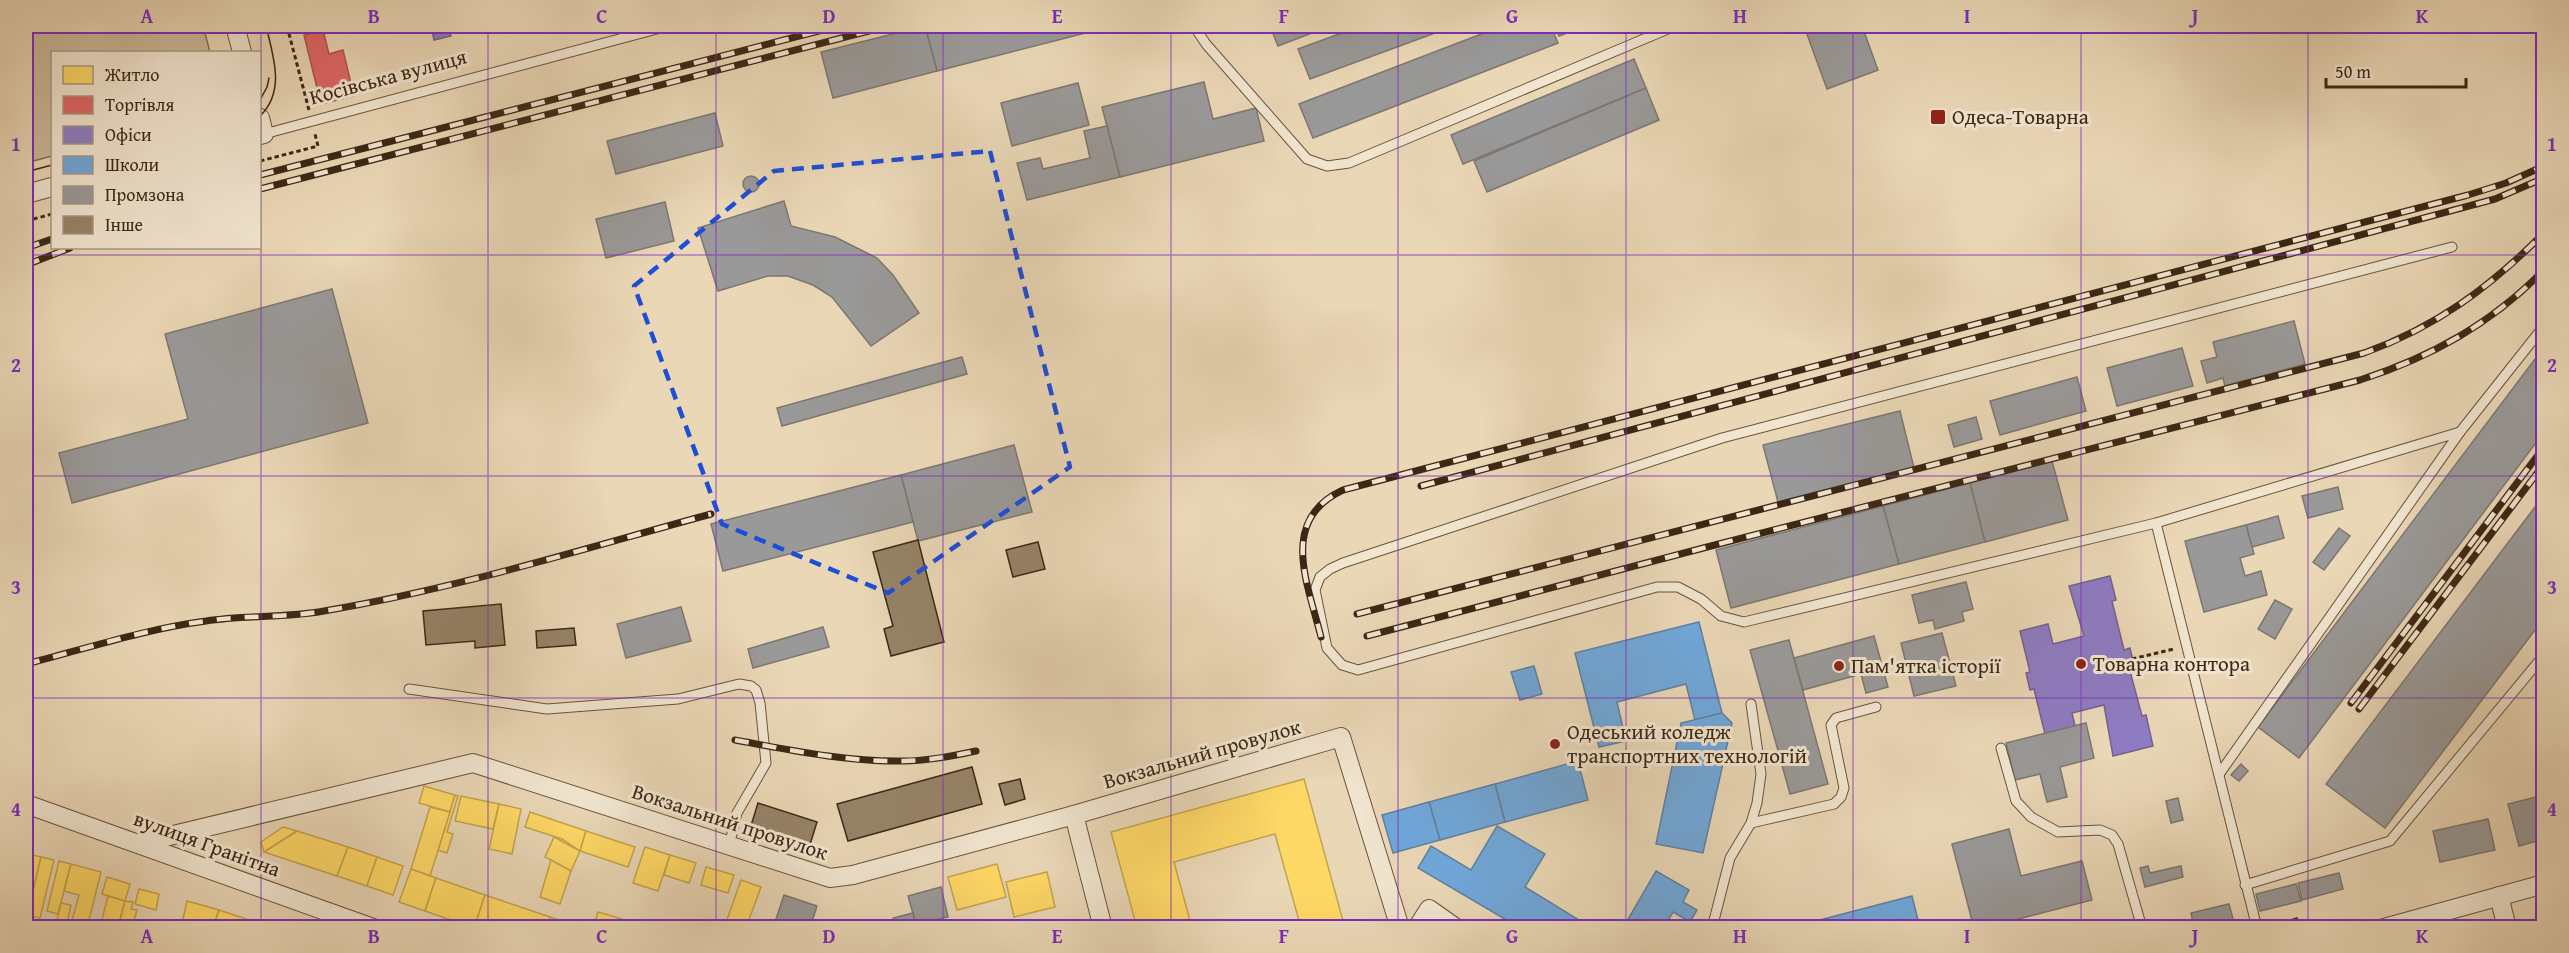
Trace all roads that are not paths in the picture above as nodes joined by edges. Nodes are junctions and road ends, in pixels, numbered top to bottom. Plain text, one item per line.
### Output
1 (235, 26) edge
2 (668, 26) edge
3 (1194, 26) edge
4 (1676, 26) edge
5 (242, 51) edge
6 (261, 129) edge
7 (51, 187) edge
8 (26, 194) edge
9 (2452, 247) dead end
10 (2544, 326) edge
11 (2460, 432) junction
12 (2156, 523) junction
13 (2544, 655) edge
14 (410, 689) dead end
15 (1752, 704) dead end
16 (1876, 707) dead end
17 (2001, 748) dead end
18 (2220, 773) junction
19 (26, 804) edge
20 (1074, 815) junction
21 (1751, 823) junction
22 (140, 843) junction
23 (729, 846) junction
24 (2544, 884) edge
25 (2245, 885) junction
26 (2499, 896) junction
27 (373, 927) edge
28 (1103, 927) edge
29 (1400, 927) edge
30 (1417, 927) edge
31 (1456, 927) edge
32 (1712, 927) edge
33 (2142, 927) edge
34 (2257, 927) edge
35 (2384, 927) edge
36 (2507, 927) edge

1 - 5 street
2 - 6 lane, Косівська вулиця
3 - 4 lane
7 - 8 street
9 - 12 lane
10 - 11 lane
11 - 12 lane
11 - 18 lane
12 - 18 lane
13 - 25 lane
14 - 23 lane
15 - 21 lane
16 - 21 lane
17 - 33 lane
18 - 25 lane
19 - 22 street, вулиця Гранітна
20 - 23 street, Вокзальний провулок
20 - 28 street
20 - 29 street, Вокзальний провулок
21 - 32 lane
22 - 23 street, Вокзальний провулок
22 - 27 street, вулиця Гранітна
24 - 26 street
25 - 34 lane
26 - 35 street
26 - 36 street
30 - 31 street

